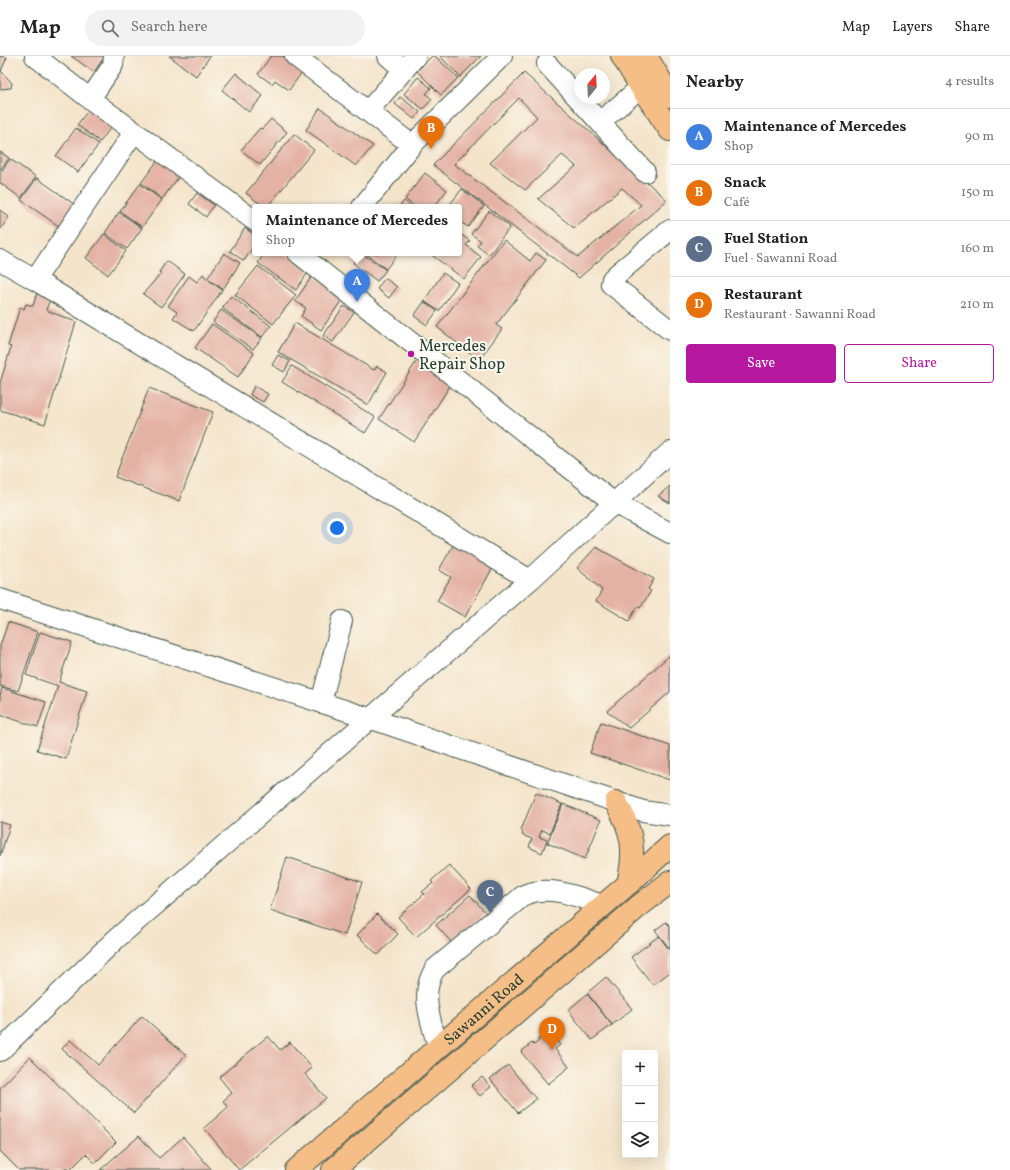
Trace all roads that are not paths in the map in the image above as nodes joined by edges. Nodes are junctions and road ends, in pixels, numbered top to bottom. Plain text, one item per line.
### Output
1 (35, 56) edge
2 (114, 56) edge
3 (295, 56) edge
4 (388, 56) edge
5 (502, 56) edge
6 (622, 56) edge
7 (646, 56) edge
8 (410, 63) edge
9 (547, 64) dead end
10 (641, 87) junction
11 (670, 96) edge
12 (90, 99) junction
13 (368, 111) junction
14 (600, 122) junction
15 (670, 130) edge
16 (134, 132) junction
17 (412, 144) junction
18 (645, 172) dead end
19 (364, 204) edge
20 (252, 219) edge
21 (670, 230) edge
22 (309, 256) edge
23 (320, 259) edge
24 (0, 260) edge
25 (35, 280) junction
26 (670, 330) edge
27 (670, 452) edge
28 (614, 503) junction
29 (670, 533) edge
30 (530, 580) junction
31 (0, 600) edge
32 (342, 621) dead end
33 (321, 703) junction
34 (369, 718) junction
35 (616, 802) junction
36 (643, 811) junction
37 (670, 815) edge
38 (670, 829) edge
39 (670, 846) edge
40 (670, 882) edge
41 (628, 884) junction
42 (670, 897) edge
43 (603, 905) junction
44 (639, 906) junction
45 (438, 1047) junction
46 (0, 1051) edge
47 (296, 1170) edge
48 (333, 1170) edge

1 - 12 street
2 - 12 street
3 - 13 street
4 - 8 street
5 - 17 street
6 - 10 highway
7 - 11 highway
8 - 13 street
9 - 14 street
10 - 14 street
10 - 15 highway
12 - 16 street
13 - 17 street
14 - 18 street
16 - 20 street
16 - 25 street
17 - 19 street
21 - 26 street
22 - 23 street
23 - 28 street
24 - 25 street
25 - 30 street
27 - 28 street
28 - 29 street
28 - 30 street
30 - 34 street
31 - 33 street
32 - 33 street
33 - 34 street
34 - 35 street
34 - 46 street
35 - 36 street
35 - 41 highway
36 - 37 street
36 - 38 street
39 - 41 highway, Sawanni Road
40 - 44 highway, Sawanni Road
41 - 43 highway, Sawanni Road
42 - 44 highway
43 - 45 highway, Sawanni Road
43 - 45 street
44 - 48 highway, Sawanni Road
45 - 47 highway, Sawanni Road

